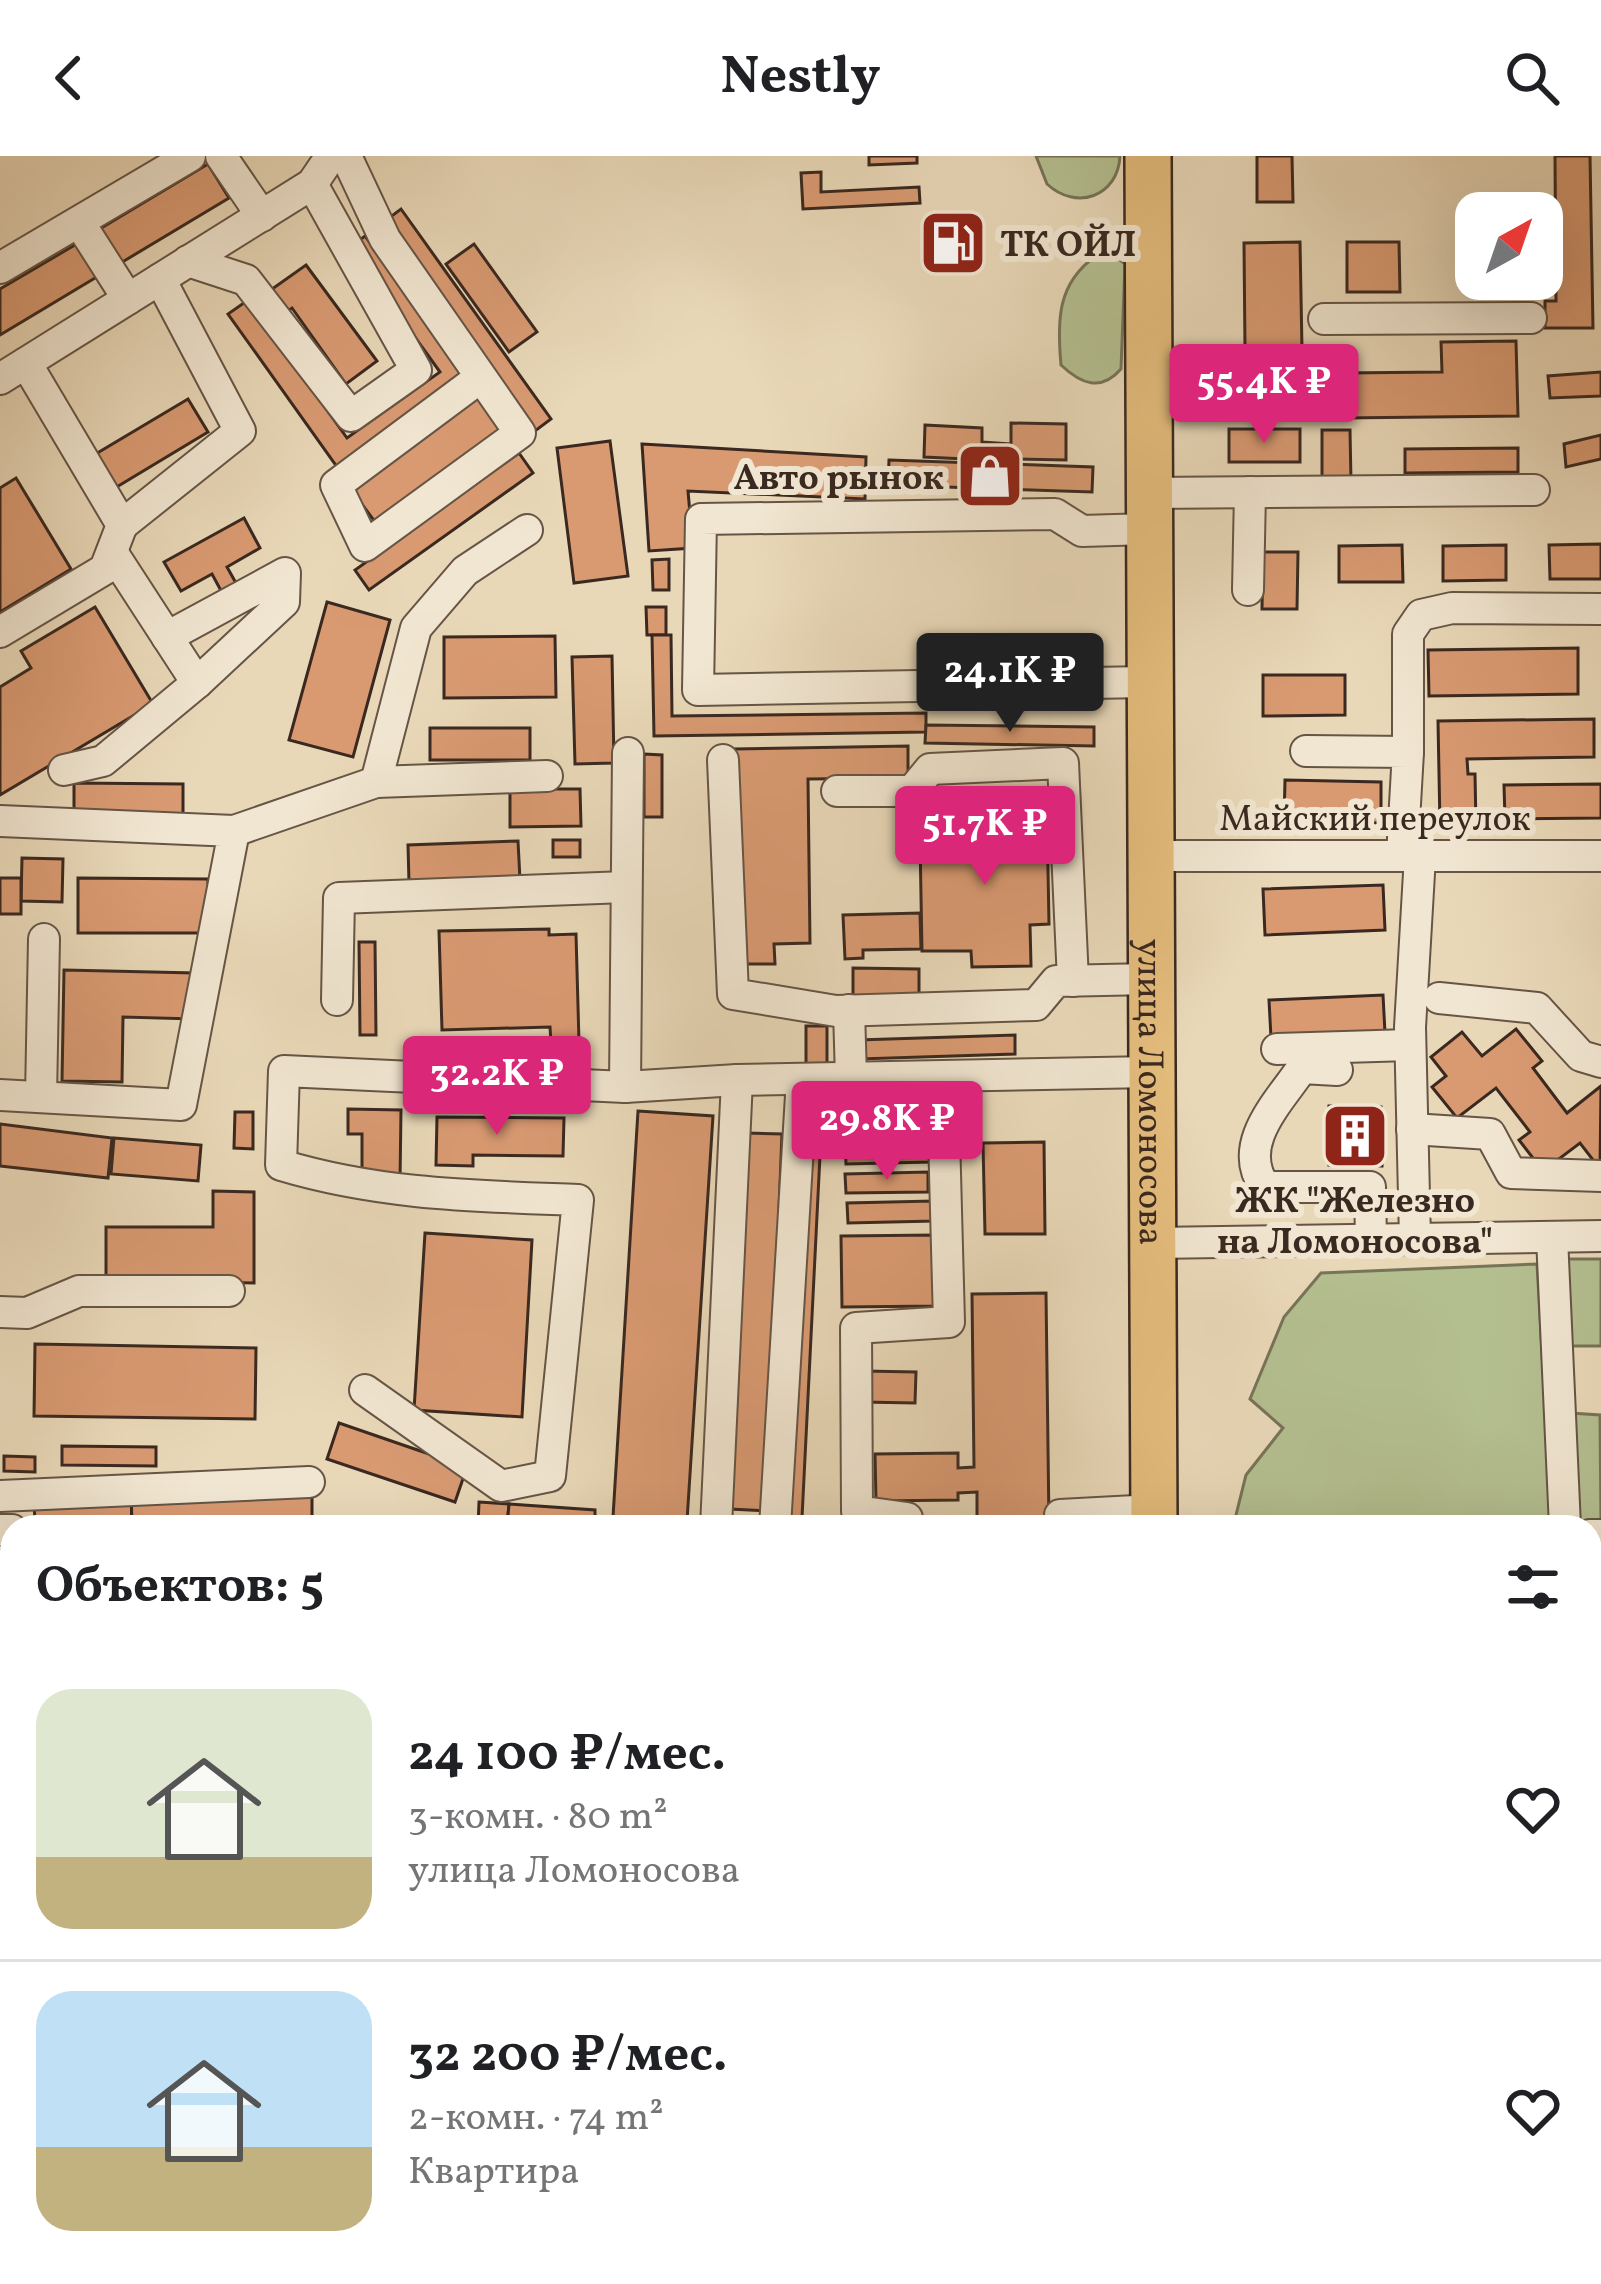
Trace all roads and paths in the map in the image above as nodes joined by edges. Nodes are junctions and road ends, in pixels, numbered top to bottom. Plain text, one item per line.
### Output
1 (190, 156) edge
2 (221, 156) edge
3 (332, 156) edge
4 (346, 156) edge
5 (1148, 156) edge
6 (312, 184) junction
7 (262, 216) junction
8 (79, 222) junction
9 (188, 261) junction
10 (0, 268) edge
11 (160, 279) junction
12 (128, 299) junction
13 (1531, 318) dead end
14 (1324, 319) dead end
15 (8, 369) edge
16 (481, 377) junction
17 (1534, 490) dead end
18 (1250, 492) junction
19 (1148, 511) junction
20 (527, 530) dead end
21 (117, 538) junction
22 (1248, 590) dead end
23 (1601, 608) edge
24 (0, 632) edge
25 (167, 637) junction
26 (197, 682) junction
27 (1148, 682) junction
28 (1306, 751) dead end
29 (1408, 752) junction
30 (628, 754) dead end
31 (723, 760) dead end
32 (64, 770) dead end
33 (548, 776) dead end
34 (376, 782) junction
35 (837, 791) dead end
36 (0, 821) edge
37 (234, 830) junction
38 (1148, 856) junction
39 (1411, 856) junction
40 (1601, 856) edge
41 (626, 887) junction
42 (44, 938) dead end
43 (1150, 979) junction
44 (1072, 981) junction
45 (1439, 998) dead end
46 (338, 1000) dead end
47 (849, 1010) junction
48 (1410, 1045) junction
49 (1277, 1048) dead end
50 (1601, 1062) edge
51 (1337, 1070) dead end
52 (1152, 1072) junction
53 (851, 1078) junction
54 (802, 1079) junction
55 (737, 1080) junction
56 (625, 1087) junction
57 (0, 1095) edge
58 (41, 1097) junction
59 (1412, 1129) junction
60 (944, 1136) dead end
61 (1601, 1176) edge
62 (1601, 1236) edge
63 (1552, 1237) junction
64 (1415, 1239) junction
65 (1371, 1240) junction
66 (1154, 1243) junction
67 (229, 1291) dead end
68 (0, 1312) edge
69 (365, 1390) dead end
70 (309, 1482) dead end
71 (0, 1496) edge
72 (717, 1515) edge
73 (776, 1515) edge
74 (888, 1515) edge
75 (1154, 1515) edge
76 (1564, 1515) edge

1 - 8 street
2 - 7 street
3 - 6 street
4 - 16 street
5 - 19 highway, улица Ломоносова
6 - 7 street
6 - 9 street
7 - 9 street
8 - 10 street
8 - 12 street
9 - 11 street
11 - 12 street
11 - 21 street
12 - 15 street
13 - 14 street
15 - 21 street
16 - 16 street
17 - 18 street
18 - 19 street
18 - 22 street
19 - 27 highway, улица Ломоносова
19 - 27 street
20 - 34 street
21 - 24 street
21 - 25 street
23 - 29 street
25 - 26 street
25 - 26 street
26 - 32 street
27 - 38 highway, улица Ломоносова
28 - 29 street
29 - 39 street
30 - 41 street
31 - 47 street
33 - 34 street
34 - 37 street
35 - 44 street
36 - 37 street
37 - 58 street
38 - 39 street, Майский переулок
38 - 43 highway, улица Ломоносова
39 - 40 street, Майский переулок
39 - 48 street
41 - 46 street
41 - 56 street
42 - 58 street
43 - 44 street
43 - 52 highway, улица Ломоносова
44 - 47 street
45 - 50 street
47 - 53 street
48 - 49 street
48 - 59 street
51 - 65 street
52 - 53 street
52 - 66 highway, улица Ломоносова
53 - 54 street
54 - 55 street
54 - 73 street
55 - 56 street
55 - 72 street
56 - 69 street
57 - 58 street
59 - 61 street
59 - 64 street
60 - 74 street
62 - 63 street
63 - 64 street
63 - 76 street
64 - 65 street
65 - 66 street
66 - 75 highway, улица Ломоносова
67 - 68 street
70 - 71 street

